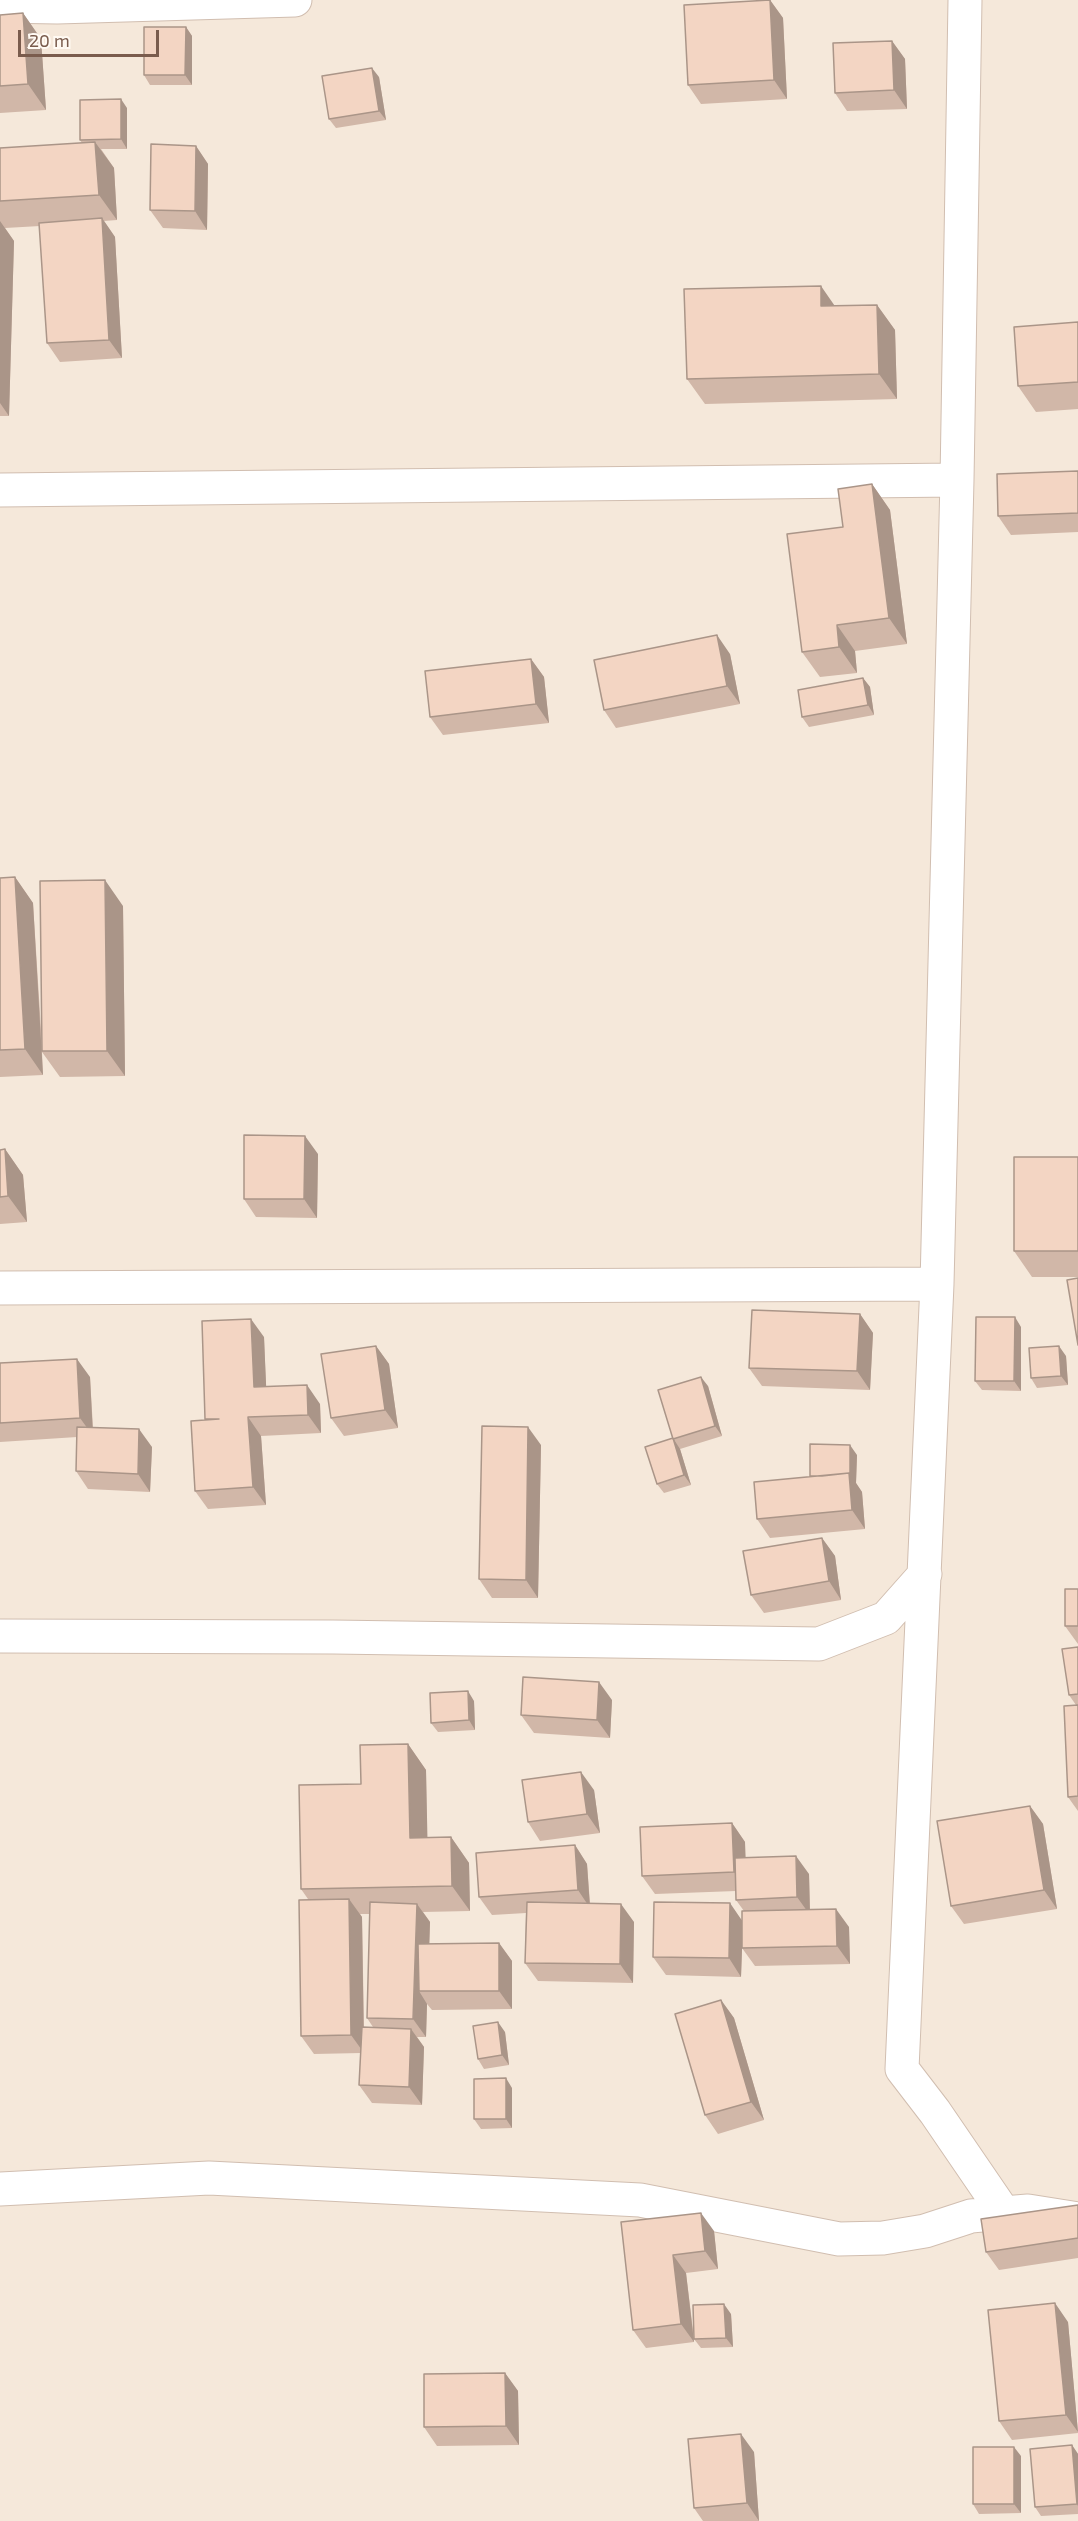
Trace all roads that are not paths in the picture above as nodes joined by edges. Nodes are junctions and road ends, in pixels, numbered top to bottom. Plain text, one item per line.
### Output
1 (295, 0) edge
2 (965, 0) edge
3 (57, 3) edge
4 (0, 6) edge
5 (957, 480) junction
6 (0, 490) edge
7 (937, 1284) junction
8 (0, 1288) edge
9 (925, 1574) junction
10 (0, 1636) edge
11 (0, 2189) edge
12 (1004, 2213) junction
13 (1078, 2219) edge

1 - 3 street
2 - 5 street
3 - 4 street
5 - 6 street
5 - 7 street
7 - 8 street
7 - 9 street
9 - 10 street
9 - 12 street
11 - 12 street
12 - 13 street

